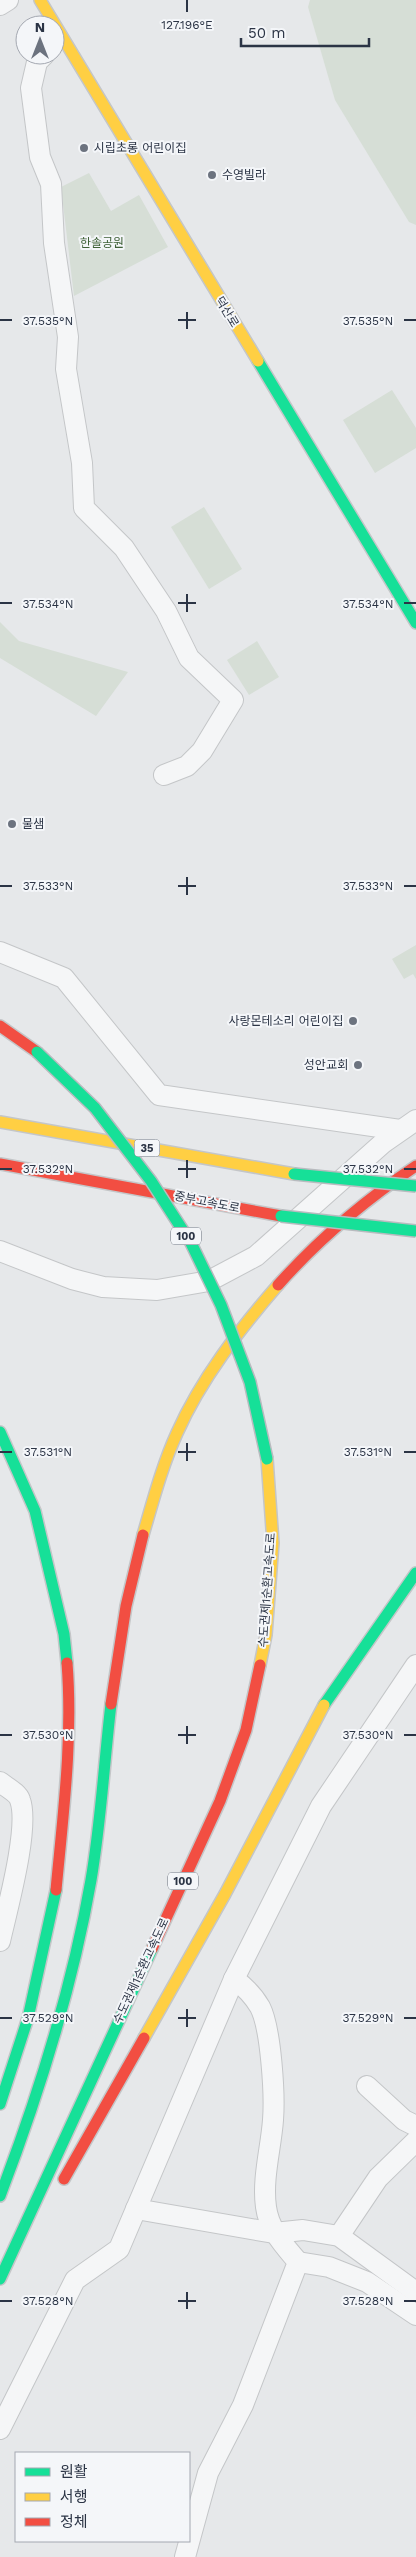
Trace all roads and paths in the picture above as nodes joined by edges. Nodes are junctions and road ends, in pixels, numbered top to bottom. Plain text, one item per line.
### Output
1 (8, 0) edge
2 (40, 0) edge
3 (0, 5) edge
4 (47, 15) edge
5 (65, 49) edge
6 (36, 65) edge
7 (416, 623) edge
8 (164, 775) dead end
9 (0, 952) edge
10 (0, 1026) edge
11 (0, 1122) edge
12 (408, 1125) edge
13 (0, 1164) edge
14 (416, 1166) edge
15 (416, 1186) edge
16 (416, 1231) edge
17 (0, 1251) edge
18 (0, 1432) edge
19 (416, 1572) edge
20 (416, 1665) edge
21 (0, 1782) edge
22 (0, 1941) edge
23 (234, 1979) junction
24 (367, 2086) dead end
25 (0, 2104) edge
26 (416, 2126) edge
27 (416, 2141) edge
28 (59, 2188) dead end
29 (0, 2196) edge
30 (136, 2209) junction
31 (39, 2222) dead end
32 (274, 2233) junction
33 (339, 2236) junction
34 (298, 2262) junction
35 (0, 2279) edge
36 (0, 2291) edge
37 (416, 2292) edge
38 (416, 2315) edge
39 (0, 2429) edge
40 (190, 2539) edge
41 (189, 2542) edge
42 (185, 2557) edge

1 - 3 street
2 - 4 main road, 덕산로
5 - 7 main road, 덕산로
6 - 8 street
9 - 12 street
10 - 35 main road, 수도권제1순환고속도로 / 100, bridge
11 - 15 main road, 35, bridge
12 - 17 street
13 - 16 main road, 중부고속도로, bridge
14 - 29 main road
18 - 25 main road
19 - 28 main road
20 - 23 street
21 - 22 street
23 - 30 street
23 - 32 street
24 - 26 street
27 - 33 street
30 - 32 street
30 - 39 street
31 - 36 main road
32 - 33 street
32 - 34 street
33 - 37 street
34 - 38 street
34 - 40 street
41 - 42 street

